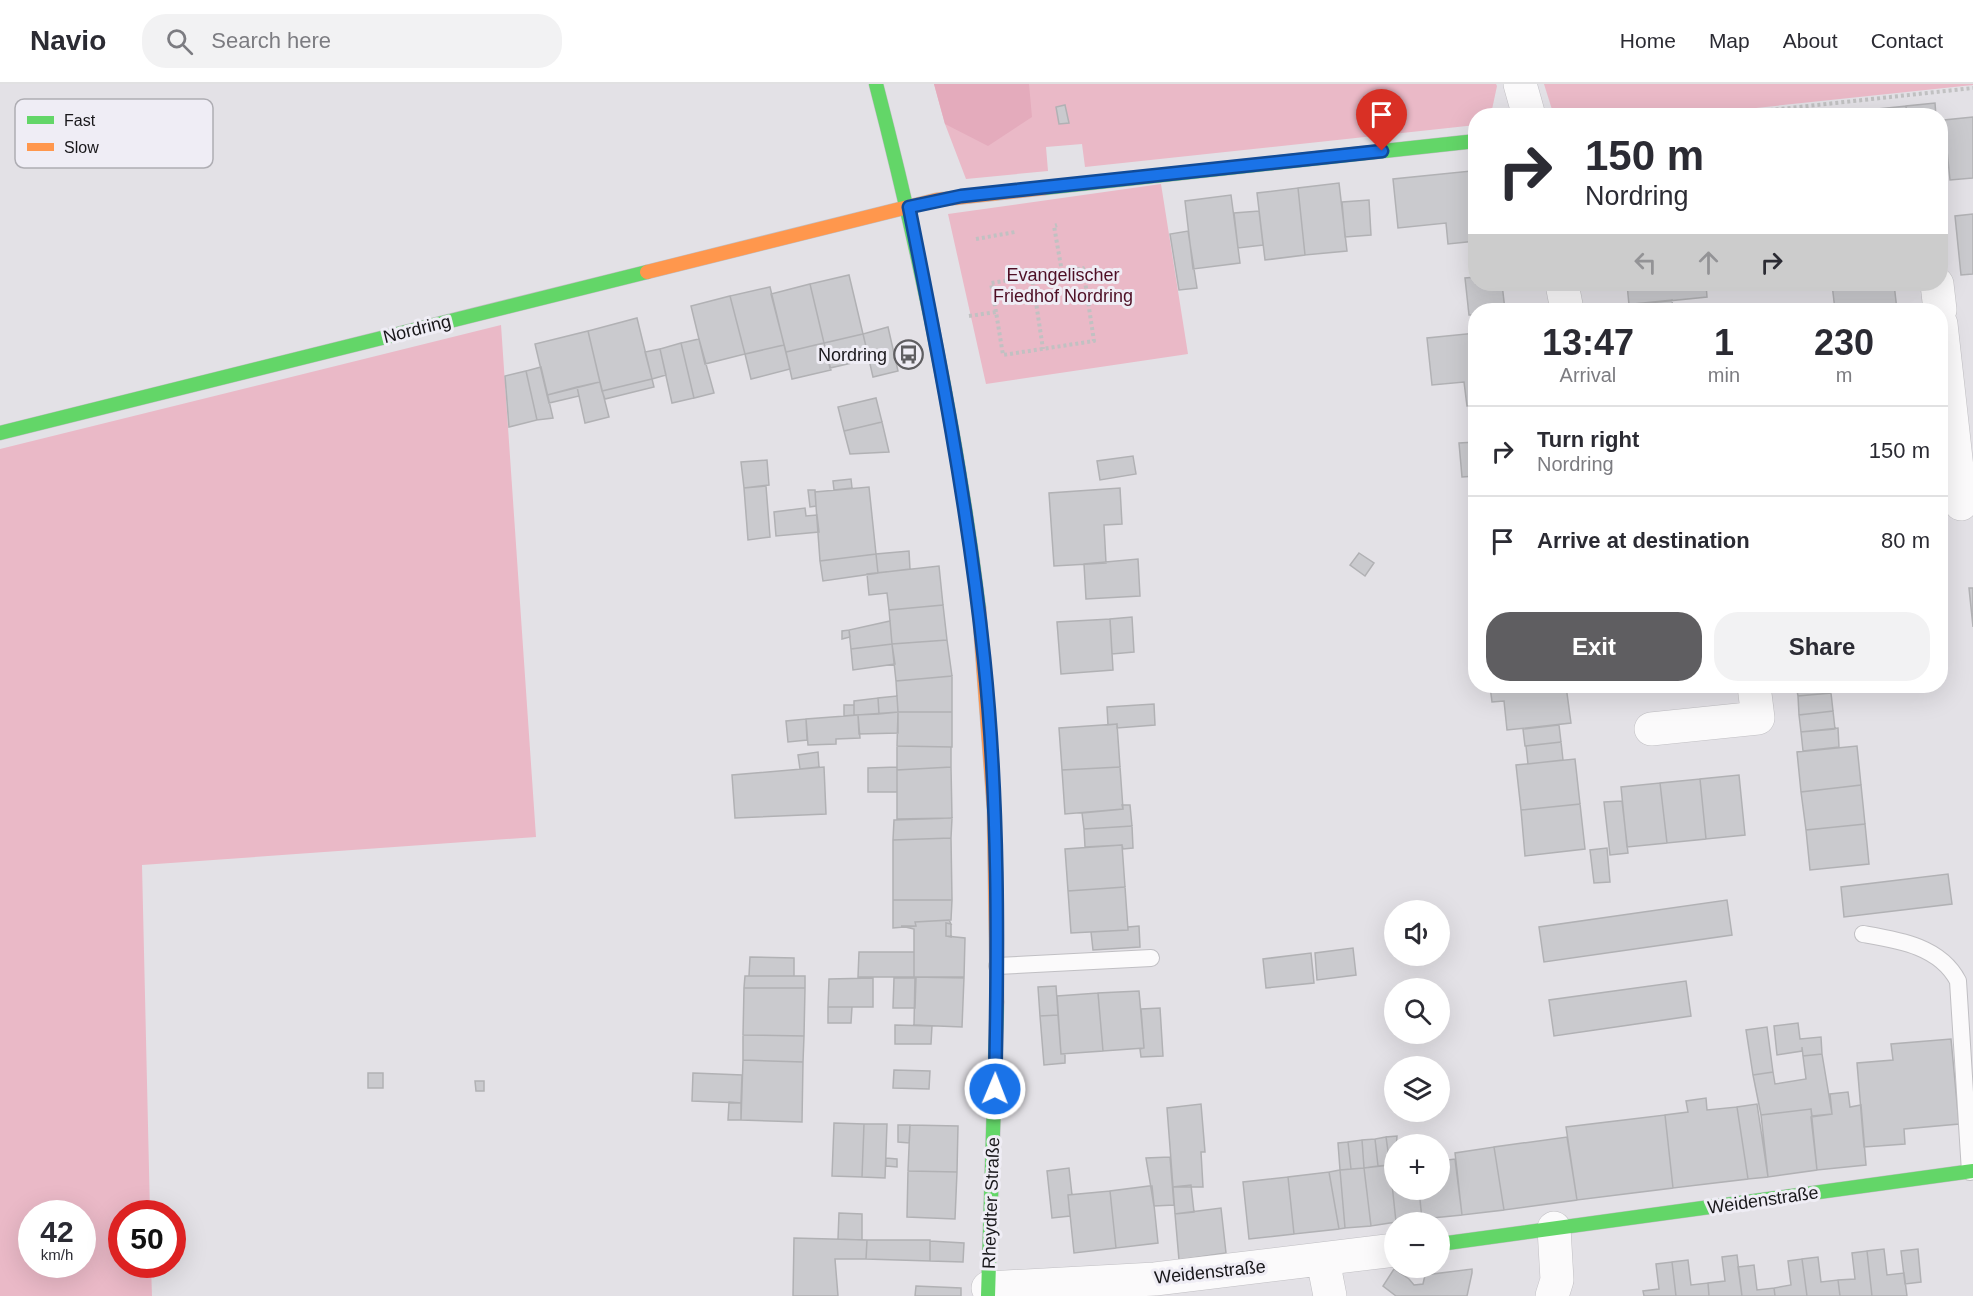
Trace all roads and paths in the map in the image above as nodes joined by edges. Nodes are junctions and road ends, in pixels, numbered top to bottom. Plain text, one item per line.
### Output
1 (876, 84) edge
2 (1520, 84) edge
3 (1973, 88) edge
4 (1527, 108) edge
5 (1789, 108) edge
6 (1468, 142) edge
7 (909, 207) junction
8 (1066, 224) dead end
9 (1062, 272) junction
10 (1032, 276) junction
11 (996, 312) junction
12 (933, 322) junction
13 (1043, 349) junction
14 (1948, 398) edge
15 (0, 433) edge
16 (1958, 504) edge
17 (1755, 693) edge
18 (1651, 729) dead end
19 (1863, 934) dead end
20 (1151, 958) dead end
21 (997, 966) junction
22 (1971, 1172) edge
23 (1554, 1228) junction
24 (1450, 1243) edge
25 (1384, 1252) edge
26 (1323, 1260) junction
27 (988, 1292) edge
28 (1330, 1296) edge
29 (1552, 1296) edge

1 - 7 street, Rheydter Straße
2 - 4 street
3 - 5 path
6 - 7 street, Nordring
7 - 12 street, Rheydter Straße
7 - 15 street, Nordring
8 - 9 path
9 - 10 path
9 - 13 path
10 - 11 path
10 - 13 path
11 - 12 path
11 - 13 path
12 - 21 street, Rheydter Straße
14 - 16 street
17 - 18 street
19 - 22 lane
20 - 21 lane
21 - 27 street, Rheydter Straße
22 - 23 street, Weidenstraße
23 - 24 street, Weidenstraße
23 - 29 street
25 - 26 street, Weidenstraße
26 - 27 street, Weidenstraße
26 - 28 street

